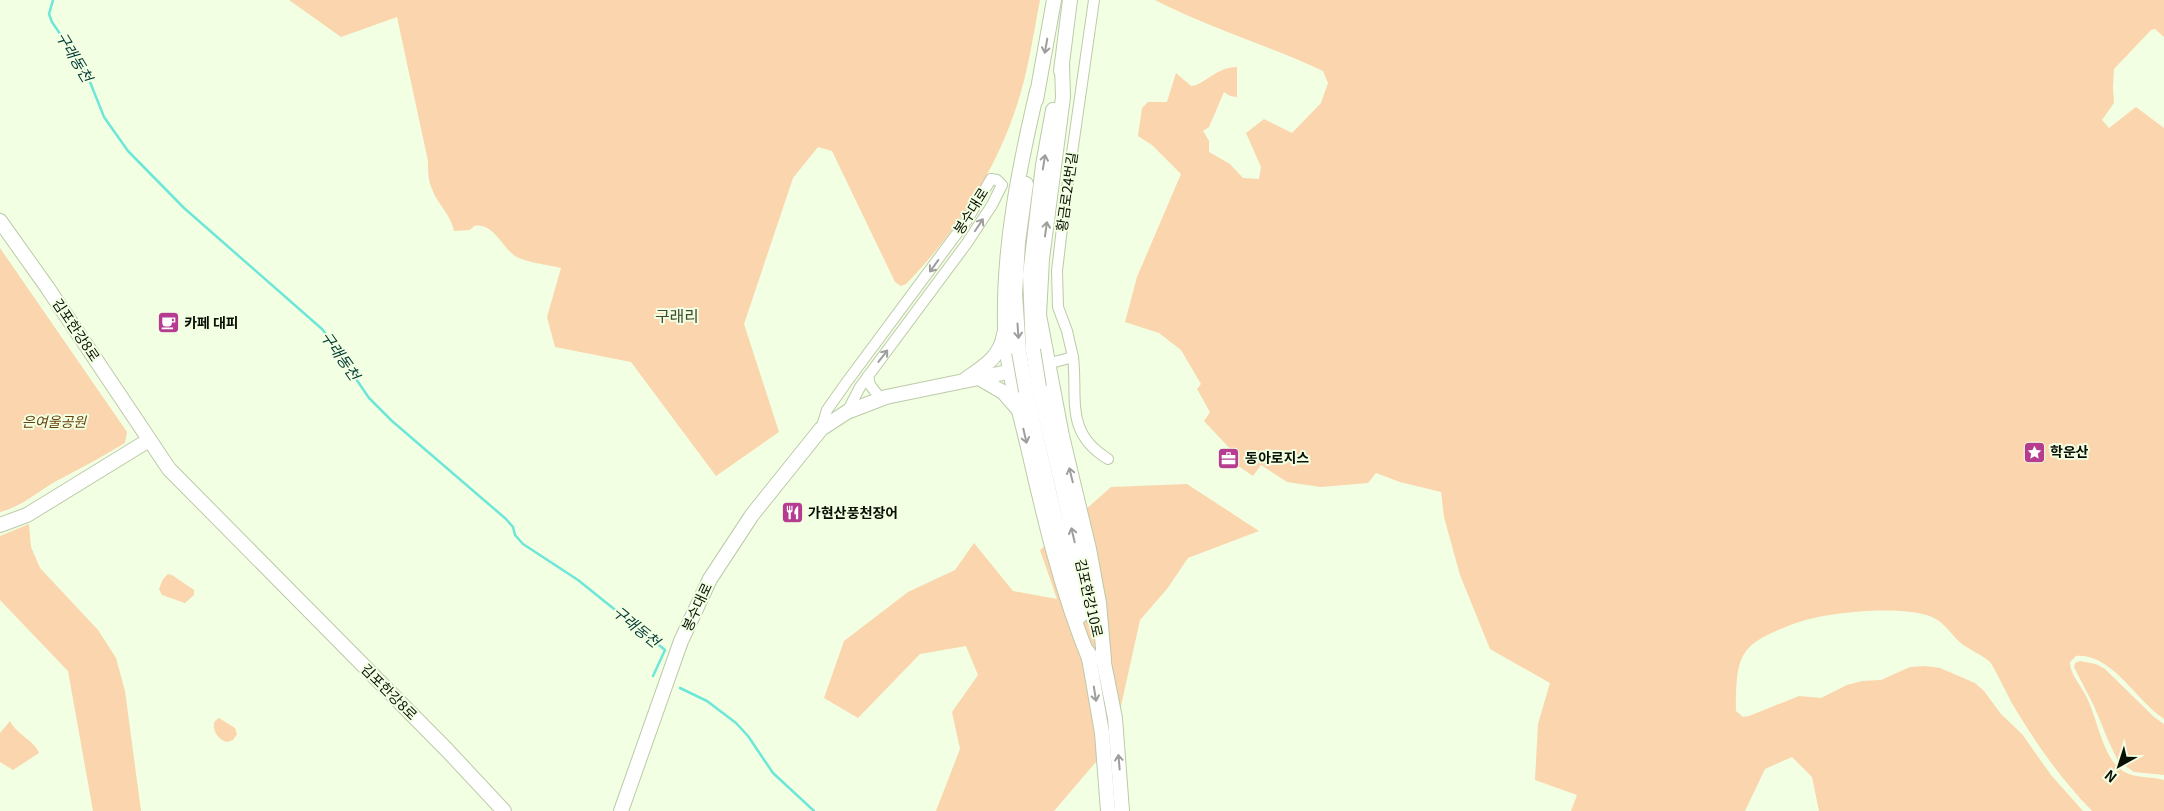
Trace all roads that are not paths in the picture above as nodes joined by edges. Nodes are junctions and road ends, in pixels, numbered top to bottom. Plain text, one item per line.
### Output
1 (1054, 0) edge
2 (1070, 0) edge
3 (1094, 0) edge
4 (1062, 64) junction
5 (1037, 91) junction
6 (0, 221) edge
7 (1005, 328) junction
8 (1026, 351) junction
9 (1073, 357) junction
10 (1047, 364) junction
11 (1010, 371) junction
12 (868, 376) junction
13 (978, 378) junction
14 (962, 382) junction
15 (846, 383) junction
16 (881, 398) junction
17 (1019, 411) junction
18 (847, 412) junction
19 (821, 429) junction
20 (149, 440) junction
21 (1108, 459) dead end
22 (0, 525) edge
23 (1097, 661) junction
24 (504, 811) edge
25 (621, 811) edge
26 (1108, 811) edge
27 (1122, 811) edge

1 -> 5 street
2 - 4 street
3 - 9 street, 황금로24번길
8 -> 4 street
10 -> 4 street
5 - 7 street
5 -> 8 street
6 - 20 street, 김포한강8로
7 - 11 street
7 - 14 street
8 - 23 street, 김포한강10로, bridge
9 - 10 street
9 - 21 street, 황금로24번길
10 - 11 street, 봉수대로
23 -> 10 street
11 - 13 street, 봉수대로
11 - 17 street
12 -> 15 street, 봉수대로
12 - 16 street
12 - 18 street, 봉수대로
13 - 14 street, 봉수대로
13 - 17 street
14 - 16 street, 봉수대로
15 - 18 street
15 - 19 street, 봉수대로
16 - 18 street, 봉수대로
17 -> 23 street
18 - 19 street, 봉수대로
19 - 25 street, 봉수대로
20 - 22 street
20 - 24 street, 김포한강8로
23 -> 26 street, 김포한강10로
27 -> 23 street, 김포한강10로

